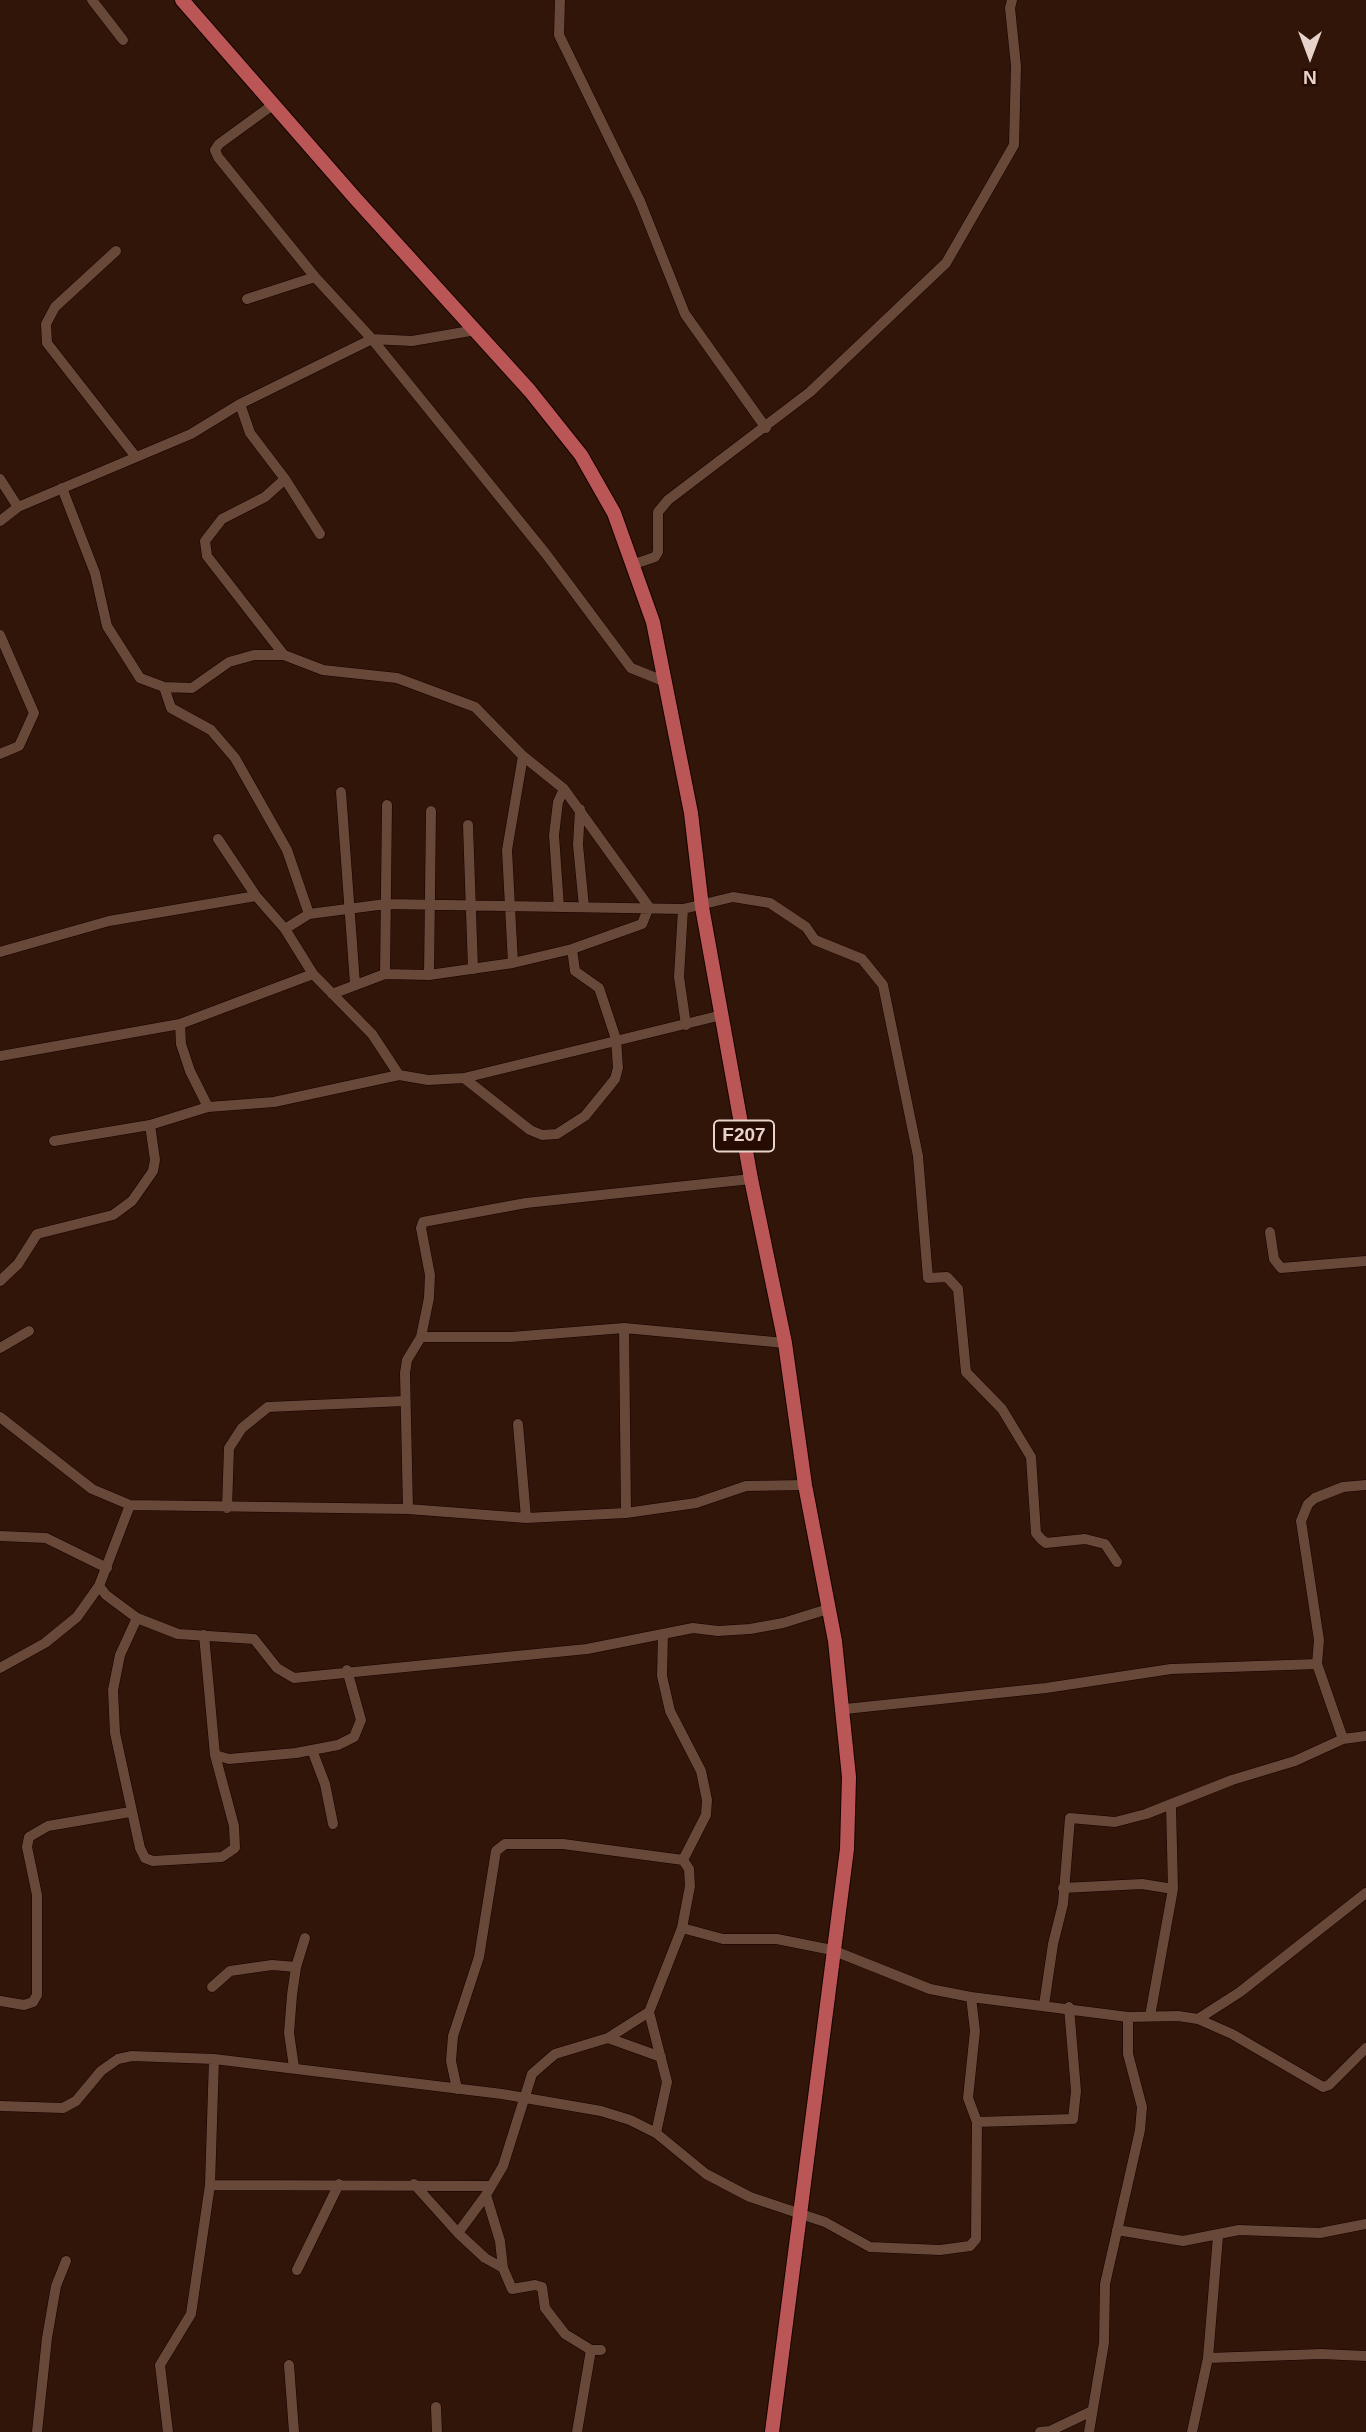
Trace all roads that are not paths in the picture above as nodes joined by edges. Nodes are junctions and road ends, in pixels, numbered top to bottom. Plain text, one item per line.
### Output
1 (92, 0) edge
2 (182, 0) edge
3 (560, 0) edge
4 (1013, 0) edge
5 (123, 40) dead end
6 (274, 104) junction
7 (116, 251) dead end
8 (315, 277) junction
9 (247, 299) dead end
10 (476, 330) junction
11 (372, 339) junction
12 (240, 404) junction
13 (766, 428) junction
14 (136, 457) junction
15 (0, 479) edge
16 (285, 479) junction
17 (62, 488) junction
18 (18, 507) junction
19 (0, 521) edge
20 (320, 534) dead end
21 (634, 564) junction
22 (0, 635) edge
23 (284, 655) junction
24 (666, 682) junction
25 (164, 687) junction
26 (0, 754) edge
27 (523, 756) junction
28 (564, 789) junction
29 (341, 792) dead end
30 (387, 805) dead end
31 (580, 809) junction
32 (431, 811) dead end
33 (468, 825) dead end
34 (218, 839) dead end
35 (256, 896) junction
36 (386, 904) junction
37 (431, 905) junction
38 (470, 906) junction
39 (702, 906) junction
40 (509, 907) junction
41 (559, 907) junction
42 (584, 907) junction
43 (649, 907) junction
44 (349, 908) junction
45 (682, 909) junction
46 (309, 914) junction
47 (285, 929) junction
48 (572, 949) junction
49 (0, 952) edge
50 (513, 963) junction
51 (473, 968) junction
52 (313, 974) junction
53 (385, 974) junction
54 (429, 975) junction
55 (355, 984) junction
56 (332, 994) junction
57 (722, 1015) junction
58 (180, 1024) junction
59 (686, 1025) junction
60 (617, 1039) junction
61 (0, 1056) edge
62 (399, 1075) junction
63 (464, 1078) junction
64 (208, 1107) junction
65 (150, 1125) junction
66 (54, 1141) dead end
67 (751, 1179) junction
68 (1270, 1232) dead end
69 (1366, 1261) edge
70 (0, 1281) edge
71 (624, 1328) junction
72 (29, 1331) dead end
73 (421, 1337) junction
74 (785, 1343) junction
75 (0, 1348) edge
76 (404, 1401) junction
77 (0, 1418) edge
78 (519, 1424) dead end
79 (805, 1485) junction
80 (1366, 1485) edge
81 (130, 1505) junction
82 (227, 1508) junction
83 (408, 1509) junction
84 (626, 1513) junction
85 (526, 1518) junction
86 (0, 1536) edge
87 (1117, 1562) dead end
88 (107, 1569) junction
89 (99, 1586) junction
90 (828, 1609) junction
91 (137, 1618) junction
92 (204, 1634) junction
93 (663, 1634) junction
94 (1317, 1664) junction
95 (0, 1668) edge
96 (347, 1670) junction
97 (845, 1709) junction
98 (1366, 1736) edge
99 (1343, 1739) junction
100 (312, 1751) junction
101 (215, 1755) junction
102 (1171, 1806) junction
103 (130, 1812) junction
104 (333, 1824) dead end
105 (683, 1860) junction
106 (1063, 1888) junction
107 (1173, 1889) junction
108 (1366, 1893) edge
109 (682, 1928) junction
110 (305, 1938) dead end
111 (832, 1950) junction
112 (296, 1967) junction
113 (212, 1987) dead end
114 (971, 1997) junction
115 (0, 2001) edge
116 (1044, 2005) junction
117 (1069, 2007) junction
118 (649, 2012) junction
119 (1150, 2016) junction
120 (1128, 2017) junction
121 (1198, 2019) junction
122 (608, 2038) junction
123 (1366, 2048) edge
124 (661, 2057) junction
125 (214, 2059) junction
126 (294, 2067) junction
127 (457, 2089) junction
128 (525, 2098) junction
129 (0, 2106) edge
130 (977, 2122) junction
131 (656, 2133) junction
132 (339, 2184) junction
133 (414, 2184) junction
134 (210, 2185) junction
135 (488, 2190) junction
136 (800, 2214) junction
137 (1366, 2224) edge
138 (1117, 2230) junction
139 (458, 2233) junction
140 (1218, 2236) junction
141 (66, 2262) dead end
142 (503, 2268) junction
143 (297, 2270) dead end
144 (1366, 2356) edge
145 (1208, 2358) junction
146 (289, 2365) dead end
147 (436, 2407) dead end
148 (1092, 2411) junction
149 (37, 2432) edge
150 (168, 2432) edge
151 (294, 2432) edge
152 (437, 2432) edge
153 (577, 2432) edge
154 (772, 2432) edge
155 (1040, 2432) edge
156 (1089, 2432) edge
157 (1192, 2432) edge

1 - 5 street
2 - 6 main road, F207
3 - 13 street
4 - 13 street
6 - 8 street
6 - 10 main road, F207
7 - 14 street
8 - 9 street
8 - 11 street
10 - 11 street
10 - 21 main road, F207
11 - 12 street
11 - 24 street
12 - 14 street
12 - 16 street
13 - 21 street
14 - 17 street
15 - 18 street
16 - 20 street
16 - 23 street
17 - 18 street
17 - 25 street
18 - 19 street
21 - 24 main road, F207
22 - 26 street
23 - 25 street
23 - 27 street
24 - 39 main road, F207
25 - 46 street
27 - 28 street
27 - 40 street
28 - 31 street
28 - 41 street
29 - 44 street
30 - 36 street
31 - 42 street
31 - 43 street
32 - 37 street
33 - 38 street
34 - 35 street
35 - 47 street
35 - 49 street
36 - 37 street
36 - 44 street
36 - 53 street
37 - 38 street
37 - 54 street
38 - 40 street
38 - 51 street
39 - 45 street
39 - 57 main road, F207
39 - 87 street
40 - 41 street
40 - 50 street
41 - 42 street
42 - 43 street
43 - 45 street
43 - 48 street
44 - 46 street
44 - 55 street
45 - 59 street
46 - 47 street
47 - 52 street
48 - 50 street
48 - 60 street
50 - 51 street
51 - 54 street
52 - 56 street
52 - 58 street
53 - 54 street
53 - 55 street
55 - 56 street
56 - 62 street
57 - 59 street
57 - 67 main road, F207
58 - 61 street
58 - 64 street
59 - 60 street
60 - 63 street
60 - 63 street
62 - 63 street
62 - 64 street
64 - 65 street
65 - 66 street
65 - 70 street
67 - 73 street
67 - 74 main road, F207
68 - 69 street
71 - 73 street
71 - 74 street
71 - 84 street
72 - 75 street
73 - 76 street
74 - 79 main road, F207
76 - 82 street
76 - 83 street
77 - 81 street
78 - 85 street
79 - 84 street
79 - 90 main road, F207
80 - 94 street
81 - 82 street
81 - 88 street
82 - 83 street
83 - 85 street
84 - 85 street
86 - 88 street
88 - 89 street
89 - 91 street
89 - 95 street
90 - 93 street
90 - 97 main road, F207
91 - 92 street
91 - 103 street
92 - 96 street
92 - 101 street
93 - 96 street
93 - 105 street
94 - 97 street
94 - 99 street
96 - 100 street
97 - 111 main road, F207
98 - 99 street
99 - 102 street
100 - 101 street
100 - 104 street
101 - 103 street
102 - 106 street
102 - 107 street
103 - 115 street
105 - 109 street
105 - 127 street
106 - 107 street
106 - 116 street
107 - 119 street
108 - 121 street
109 - 111 street
109 - 118 street
110 - 112 street
111 - 114 street
111 - 136 main road, F207
112 - 113 street
112 - 126 street
114 - 116 street
114 - 130 street
116 - 117 street
117 - 120 street
117 - 130 street
118 - 122 street
118 - 124 street
119 - 120 street
119 - 121 street
120 - 138 street
121 - 123 street
122 - 124 street
122 - 128 street
124 - 131 street
125 - 126 street
125 - 129 street
125 - 134 street
126 - 127 street
127 - 128 street
128 - 131 street
128 - 135 street
130 - 136 street
131 - 136 street
132 - 133 street
132 - 134 street
132 - 143 street
133 - 135 street
133 - 139 street
134 - 150 street
135 - 139 street
135 - 142 street
136 - 154 main road, F207
137 - 140 street
138 - 140 street
138 - 148 street
139 - 142 street
140 - 145 street
141 - 149 street
142 - 153 street
144 - 145 street
145 - 157 street
146 - 151 street
147 - 152 street
148 - 155 street
148 - 156 street

